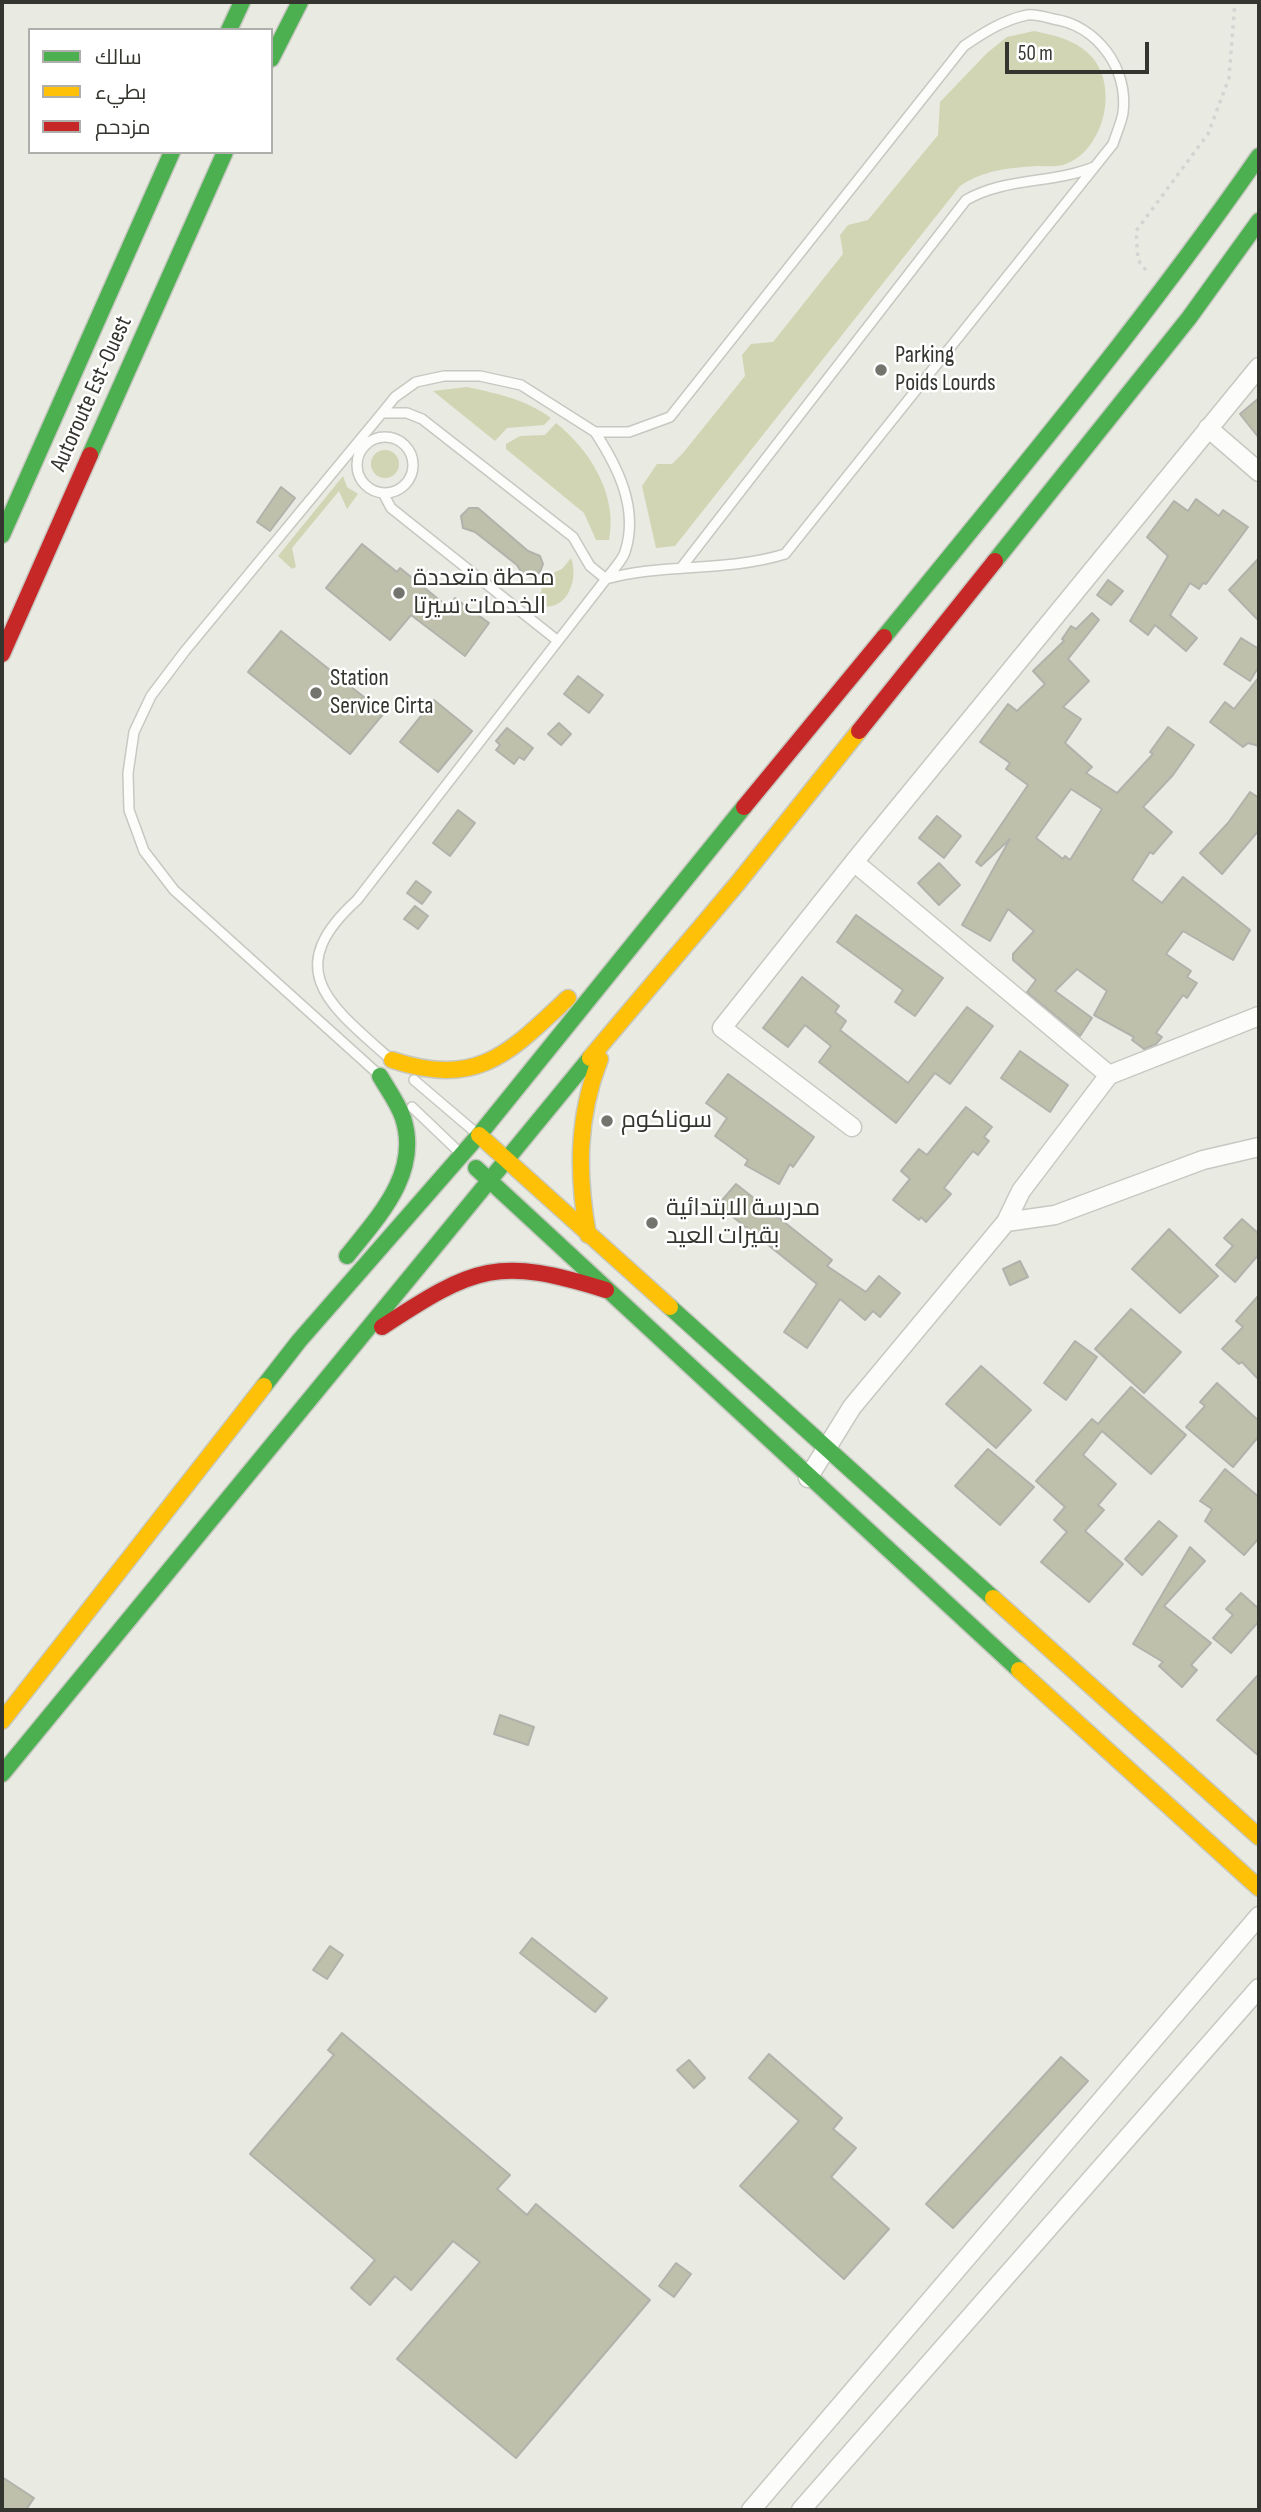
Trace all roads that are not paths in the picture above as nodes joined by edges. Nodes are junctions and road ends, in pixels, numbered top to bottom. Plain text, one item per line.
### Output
1 (242, 2) edge
2 (300, 2) edge
3 (230, 28) edge
4 (273, 55) edge
5 (171, 154) edge
6 (224, 154) edge
7 (1259, 156) edge
8 (1096, 166) junction
9 (1259, 221) edge
10 (1259, 367) edge
11 (379, 417) junction
12 (1208, 428) junction
13 (595, 432) junction
14 (377, 437) junction
15 (357, 457) junction
16 (343, 460) junction
17 (1259, 471) edge
18 (383, 493) junction
19 (2, 534) edge
20 (681, 568) junction
21 (606, 579) junction
22 (558, 641) junction
23 (2, 654) edge
24 (855, 862) junction
25 (631, 945) junction
26 (1259, 1016) edge
27 (610, 1037) junction
28 (392, 1060) junction
29 (1109, 1074) junction
30 (380, 1076) junction
31 (852, 1127) dead end
32 (480, 1135) junction
33 (1259, 1147) edge
34 (462, 1155) junction
35 (506, 1158) junction
36 (488, 1179) junction
37 (1006, 1222) junction
38 (588, 1235) junction
39 (335, 1271) dead end
40 (606, 1290) junction
41 (320, 1292) dead end
42 (299, 1341) junction
43 (357, 1344) junction
44 (828, 1447) junction
45 (808, 1478) junction
46 (2, 1721) edge
47 (2, 1774) edge
48 (1259, 1838) edge
49 (1259, 1888) edge
50 (1259, 1916) edge
51 (1259, 1989) edge
52 (751, 2510) edge
53 (801, 2510) edge

1 - 3 main road
2 - 4 main road
5 - 19 main road, Autoroute Est-Ouest
6 - 23 main road, Autoroute Est-Ouest
7 - 25 main road
8 - 13 lane
8 - 20 lane
8 - 20 lane
9 - 27 main road
10 - 12 street
11 - 13 lane
11 - 14 lane
11 - 16 lane
11 - 21 lane
12 - 17 street
12 - 24 street
13 - 21 lane
14 - 15 lane
14 - 18 lane
15 - 16 lane
15 - 18 lane
16 - 30 lane
18 - 22 lane
20 - 21 lane
21 - 22 lane
22 - 28 lane
24 - 29 street
24 - 31 street
25 - 28 main road
25 - 32 main road
26 - 29 street
27 - 35 main road
27 - 38 main road
28 - 32 lane
29 - 37 street
30 - 34 lane
30 - 39 main road
32 - 34 main road
32 - 35 main road
33 - 37 street
34 - 36 main road
34 - 42 main road
35 - 36 main road
35 - 38 main road
36 - 40 main road
36 - 43 main road
37 - 44 street
38 - 44 main road
40 - 43 main road
40 - 45 main road
41 - 42 main road
42 - 46 main road
43 - 47 main road
44 - 45 street
44 - 48 main road
45 - 49 main road
50 - 52 street
51 - 53 street

